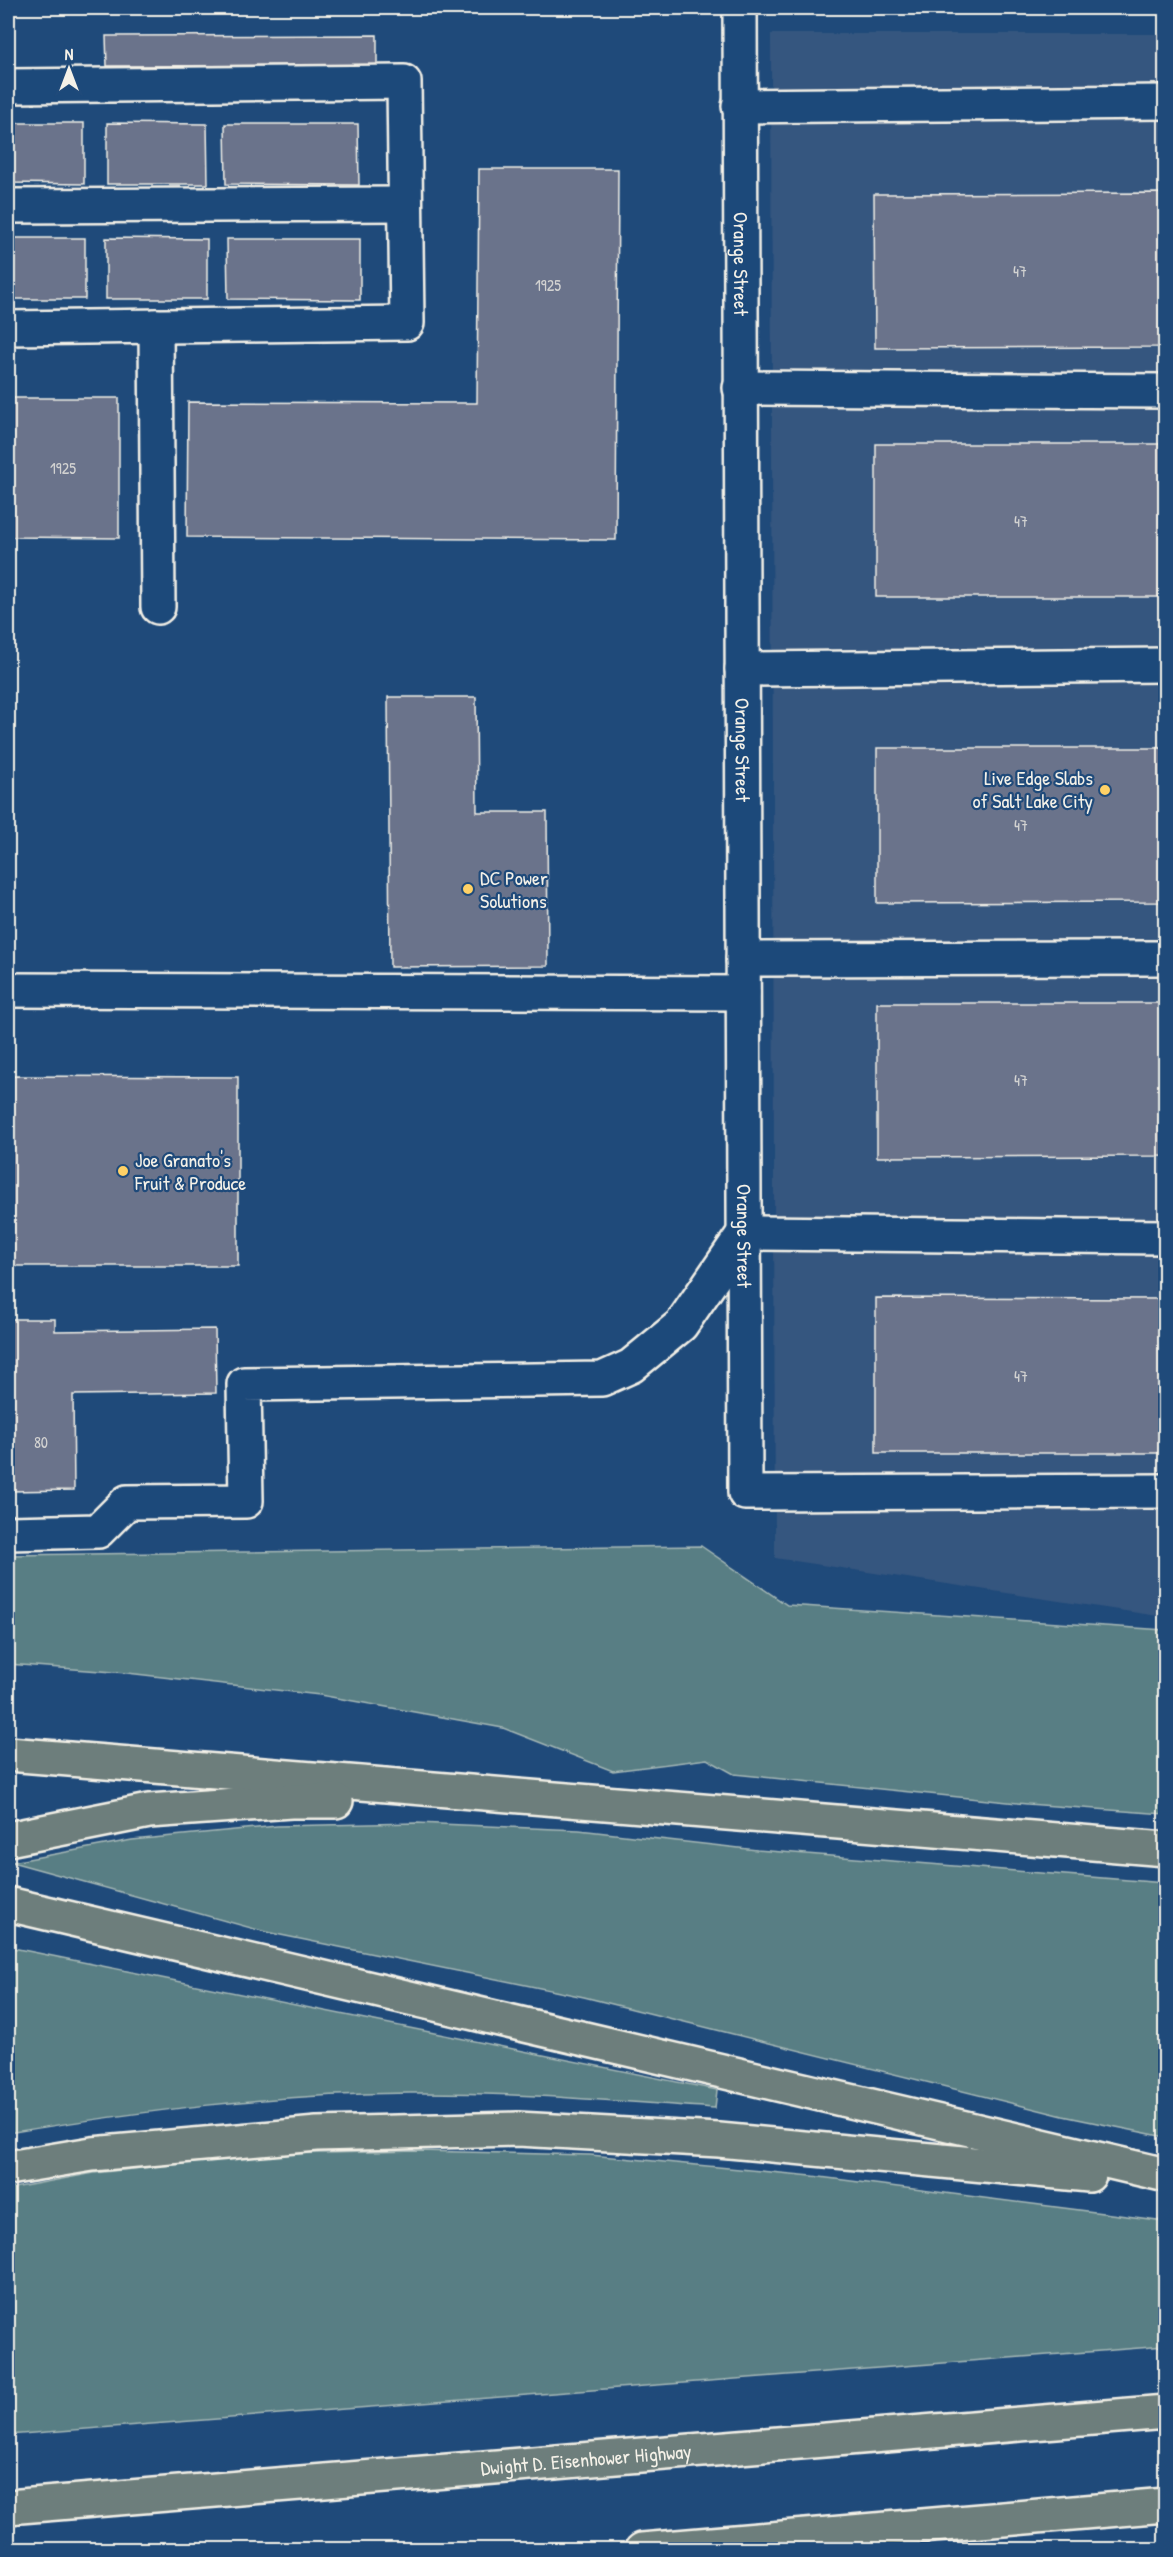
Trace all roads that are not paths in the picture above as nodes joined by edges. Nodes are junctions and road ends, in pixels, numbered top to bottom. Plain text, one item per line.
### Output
1 (740, 8) edge
2 (8, 86) edge
3 (1166, 102) edge
4 (739, 106) junction
5 (405, 204) junction
6 (8, 206) edge
7 (156, 326) junction
8 (8, 328) edge
9 (740, 388) junction
10 (1166, 391) edge
11 (158, 607) dead end
12 (1166, 665) edge
13 (742, 669) junction
14 (1166, 958) edge
15 (743, 959) junction
16 (8, 990) edge
17 (743, 993) junction
18 (744, 1233) junction
19 (1166, 1237) edge
20 (1166, 1491) edge
21 (8, 1533) edge
22 (8, 1754) edge
23 (584, 1803) junction
24 (8, 1839) edge
25 (1166, 1849) edge
26 (8, 1904) edge
27 (8, 2168) edge
28 (1166, 2175) edge
29 (1166, 2182) edge
30 (1166, 2412) edge
31 (1166, 2505) edge
32 (8, 2507) edge
33 (642, 2550) edge

1 - 4 street, Orange Street
2 - 5 street
3 - 4 street
4 - 9 street, Orange Street
5 - 6 street
5 - 7 street
7 - 8 street
7 - 11 street
9 - 10 street
9 - 13 street, Orange Street
12 - 13 street
13 - 15 street, Orange Street
14 - 15 street
15 - 17 street, Orange Street
16 - 17 street
17 - 18 street, Orange Street
18 - 19 street
18 - 20 street, Orange Street
18 - 21 street
22 - 23 highway
23 - 24 highway
23 - 25 highway
26 - 28 highway
27 - 29 highway
30 - 32 highway, Dwight D. Eisenhower Highway
31 - 33 highway

